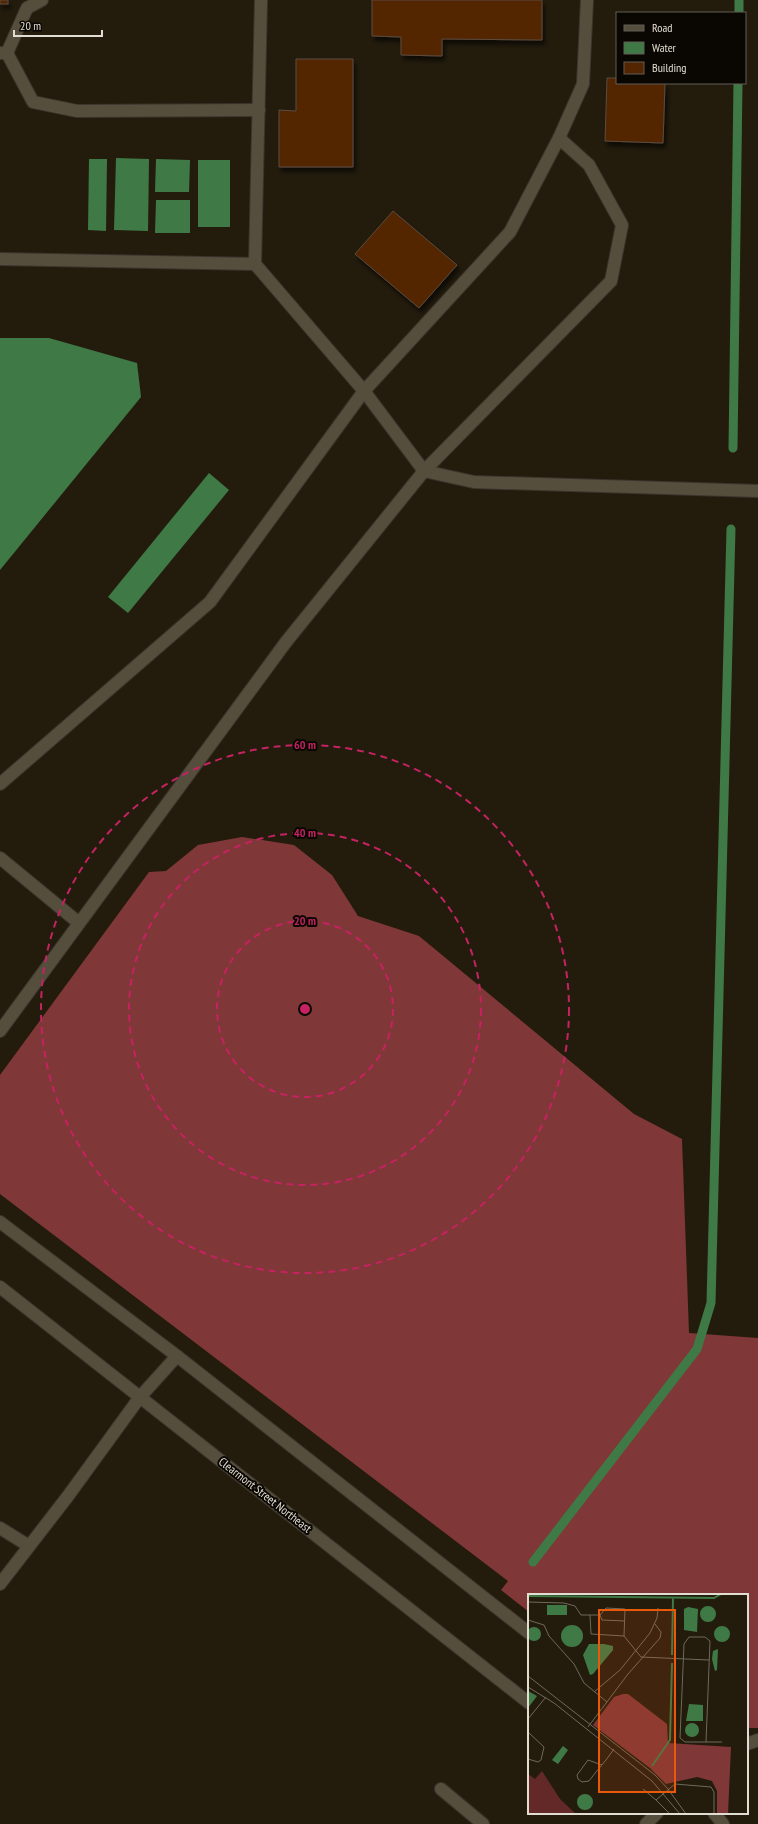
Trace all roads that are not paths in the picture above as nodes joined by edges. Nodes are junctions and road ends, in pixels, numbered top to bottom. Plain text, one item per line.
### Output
1 (42, 0) edge
2 (261, 0) edge
3 (587, 0) edge
4 (3, 53) edge
5 (259, 110) junction
6 (559, 138) junction
7 (0, 259) edge
8 (255, 264) junction
9 (364, 391) junction
10 (424, 471) junction
11 (758, 491) edge
12 (0, 784) edge
13 (0, 858) edge
14 (79, 923) junction
15 (0, 1031) edge
16 (0, 1222) edge
17 (0, 1287) edge
18 (177, 1356) junction
19 (140, 1397) junction
20 (0, 1528) edge
21 (29, 1546) junction
22 (0, 1584) edge
23 (528, 1632) edge
24 (528, 1702) edge
25 (758, 1740) edge
26 (748, 1744) edge
27 (441, 1789) dead end
28 (715, 1814) edge
29 (483, 1824) edge
30 (723, 1824) edge

1 - 4 street
2 - 5 street
3 - 6 street
4 - 5 street
5 - 8 street
6 - 9 street
6 - 10 street
7 - 8 street
8 - 9 street
9 - 10 street
9 - 12 street
10 - 11 street
10 - 14 street
13 - 14 street
14 - 15 street
16 - 18 street
17 - 19 street, Clearmont Street Northeast
18 - 19 street
18 - 23 street
19 - 21 street
19 - 24 street, Clearmont Street Northeast
20 - 21 street
21 - 22 street
25 - 26 street
27 - 29 street
28 - 30 street

